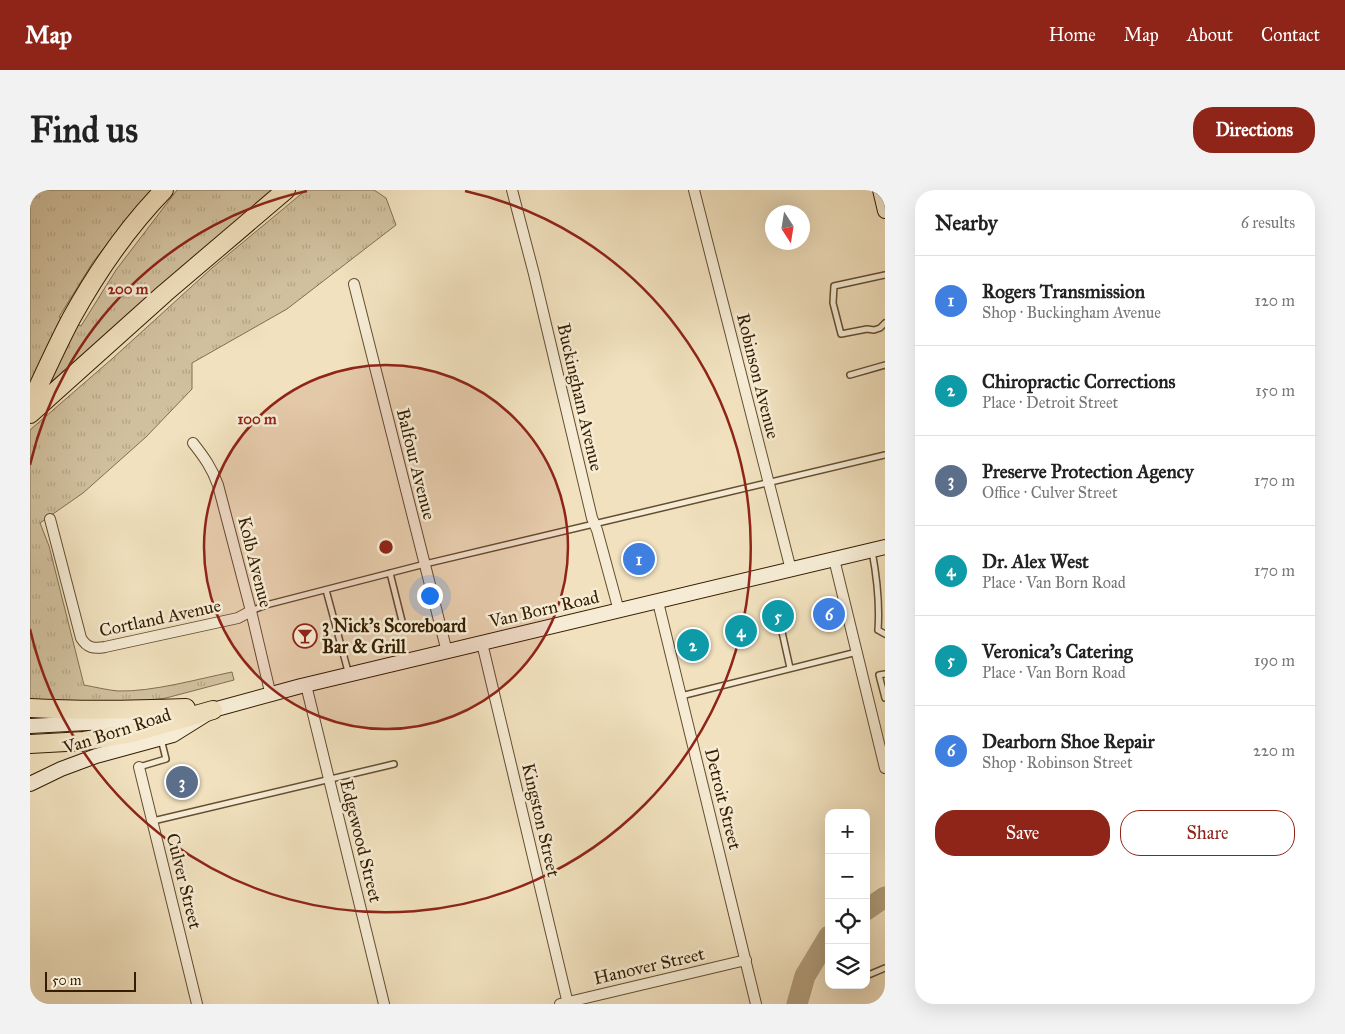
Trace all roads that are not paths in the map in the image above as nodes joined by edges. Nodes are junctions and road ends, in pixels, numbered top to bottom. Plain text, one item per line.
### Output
1 (164, 190) edge
2 (286, 190) edge
3 (512, 190) edge
4 (694, 190) edge
5 (880, 190) edge
6 (885, 211) edge
7 (885, 275) edge
8 (354, 284) dead end
9 (885, 323) edge
10 (885, 365) edge
11 (850, 375) dead end
12 (30, 404) edge
13 (30, 414) edge
14 (193, 443) dead end
15 (885, 455) edge
16 (768, 483) junction
17 (50, 519) dead end
18 (595, 524) junction
19 (879, 549) edge
20 (834, 559) junction
21 (425, 564) junction
22 (791, 570) junction
23 (390, 573) junction
24 (885, 583) edge
25 (878, 585) junction
26 (326, 590) junction
27 (658, 602) junction
28 (882, 604) edge
29 (251, 611) junction
30 (619, 611) junction
31 (402, 621) dead end
32 (782, 632) dead end
33 (885, 634) edge
34 (482, 644) junction
35 (447, 652) junction
36 (857, 652) junction
37 (790, 668) junction
38 (885, 674) edge
39 (349, 675) junction
40 (306, 685) junction
41 (271, 696) junction
42 (680, 696) junction
43 (885, 698) edge
44 (30, 708) edge
45 (186, 708) junction
46 (213, 710) junction
47 (30, 726) edge
48 (161, 739) junction
49 (30, 744) edge
50 (394, 764) dead end
51 (139, 766) joint
52 (885, 768) edge
53 (329, 779) junction
54 (30, 784) edge
55 (152, 822) junction
56 (746, 960) junction
57 (885, 968) edge
58 (870, 974) edge
59 (565, 1003) edge
60 (197, 1004) edge
61 (384, 1004) edge
62 (756, 1004) edge

1 - 12 highway
2 - 13 highway
3 - 18 street, Buckingham Avenue
4 - 16 street, Robinson Avenue
5 - 6 main road
7 - 9 lane
8 - 21 street, Balfour Avenue
10 - 11 lane
14 - 29 street, Kolb Avenue
15 - 16 lane
16 - 18 lane
16 - 22 street, Robinson Avenue
17 - 29 street, Cortland Avenue
18 - 21 lane
18 - 30 street, Buckingham Avenue
19 - 20 main road, Van Born Road
19 - 25 lane
20 - 22 main road, Van Born Road
20 - 36 street
21 - 23 lane
21 - 35 street, Balfour Avenue
22 - 27 main road, Van Born Road
23 - 26 lane
23 - 31 lane
24 - 25 lane
25 - 28 lane
26 - 29 lane
26 - 39 lane
27 - 30 main road, Van Born Road
27 - 42 street, Detroit Street
28 - 33 lane
29 - 41 street, Kolb Avenue
30 - 34 main road, Van Born Road
32 - 37 lane
34 - 35 main road, Van Born Road
34 - 59 street, Kingston Street
35 - 39 main road, Van Born Road
36 - 37 lane
36 - 52 street
37 - 42 lane
38 - 43 lane
39 - 40 main road, Van Born Road
40 - 41 main road, Van Born Road
40 - 53 street, Edgewood Street
41 - 46 main road, Van Born Road
42 - 56 street, Detroit Street
44 - 45 highway
45 - 46 main road, Van Born Road
45 - 47 main road, Van Born Road
46 - 48 main road, Van Born Road
46 - 49 highway
48 - 51 lane
48 - 54 main road, Van Born Road
50 - 53 lane
51 - 55 street, Culver Street
53 - 55 lane
53 - 61 street, Edgewood Street
55 - 60 street, Culver Street
56 - 59 street, Hanover Street
56 - 62 street, Detroit Street
57 - 58 lane

